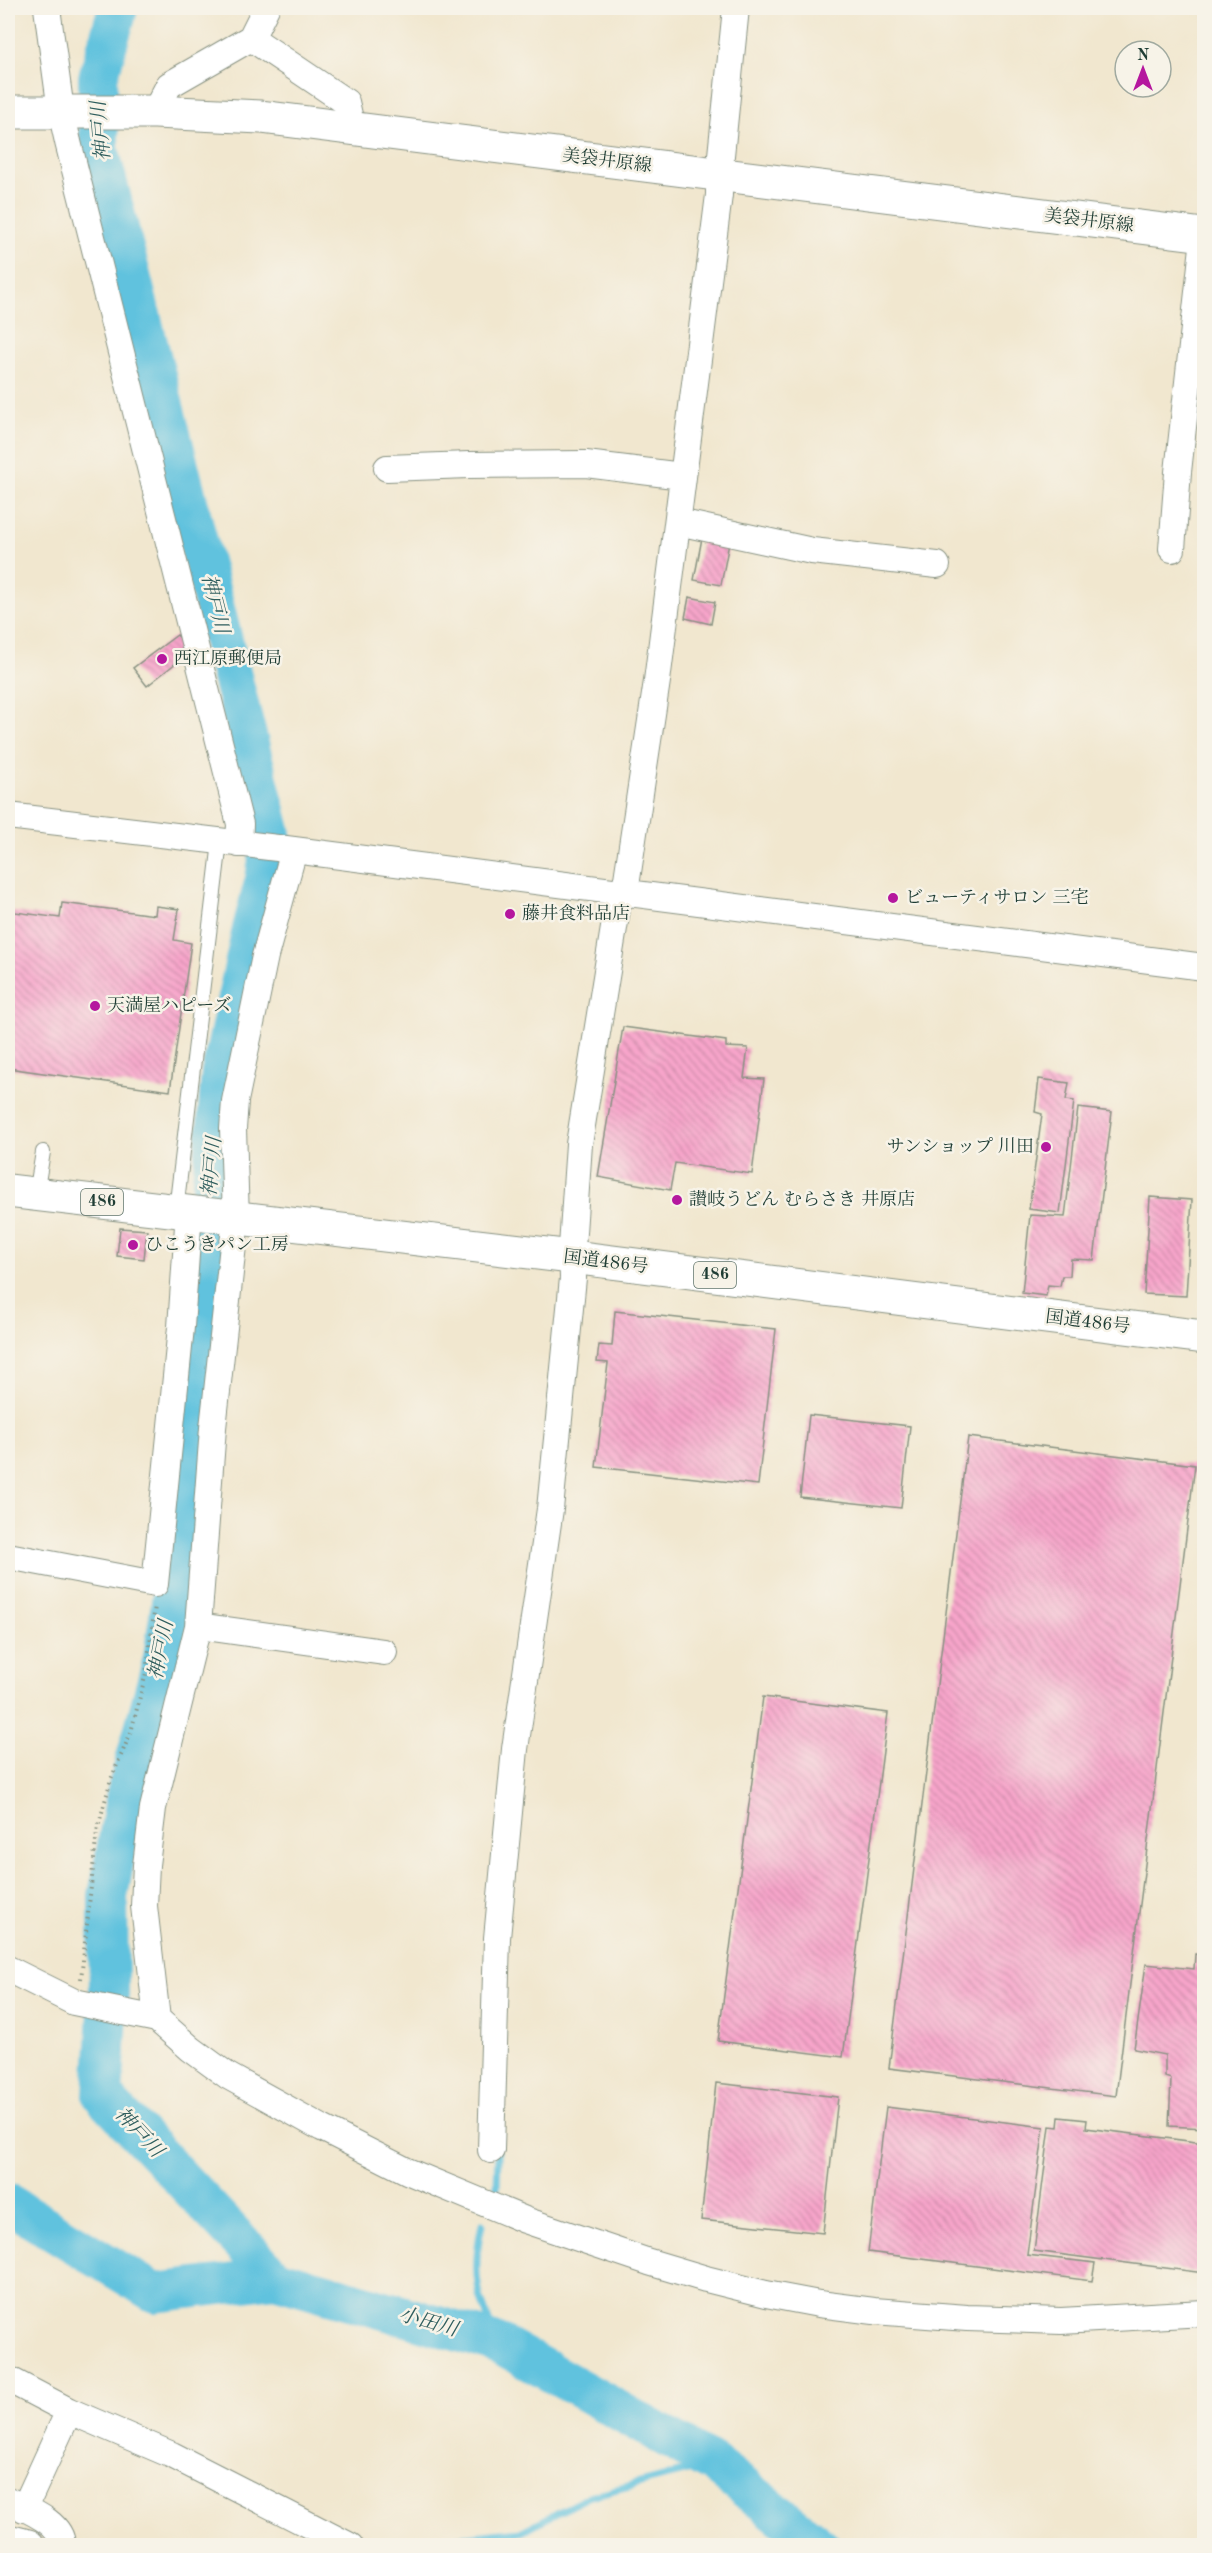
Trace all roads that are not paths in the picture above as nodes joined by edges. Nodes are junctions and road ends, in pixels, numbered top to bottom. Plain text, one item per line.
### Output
1 (47, 8) edge
2 (266, 8) edge
3 (736, 8) edge
4 (251, 38) junction
5 (72, 111) junction
6 (8, 112) edge
7 (139, 112) junction
8 (352, 128) junction
9 (719, 175) junction
10 (1204, 237) edge
11 (387, 468) dead end
12 (682, 476) junction
13 (678, 522) junction
14 (1172, 549) dead end
15 (937, 565) dead end
16 (8, 816) edge
17 (237, 844) junction
18 (290, 850) junction
19 (623, 892) junction
20 (1204, 967) edge
21 (43, 1152) dead end
22 (22, 1192) edge
23 (204, 1214) junction
24 (572, 1257) junction
25 (1204, 1337) edge
26 (8, 1556) edge
27 (198, 1626) junction
28 (384, 1652) dead end
29 (8, 1969) edge
30 (149, 2017) junction
31 (491, 2150) dead end
32 (1204, 2313) edge
33 (8, 2379) edge
34 (67, 2410) junction
35 (16, 2504) edge
36 (8, 2541) edge
37 (28, 2546) edge
38 (62, 2546) edge
39 (350, 2546) edge

1 - 5 street
2 - 4 street
3 - 9 street
4 - 7 street
4 - 8 street
5 - 6 main road, 美袋井原線
5 - 7 main road, 美袋井原線
5 - 17 street
7 - 8 main road, 美袋井原線
8 - 9 main road, 美袋井原線
9 - 10 main road, 美袋井原線
9 - 12 street
10 - 14 street
11 - 12 street
12 - 13 street
13 - 15 street
13 - 19 street
16 - 17 street
17 - 18 street
17 - 23 lane
18 - 19 street
18 - 23 street
19 - 20 street
19 - 24 street
21 - 22 lane
22 - 23 main road, 国道486号 / 486
23 - 24 main road, 国道486号 / 486
23 - 26 street
23 - 27 street
24 - 25 main road, 国道486号 / 486
24 - 31 street
27 - 28 street
27 - 30 street
29 - 30 street
30 - 32 street
33 - 34 street
34 - 35 street
34 - 39 street
35 - 38 street
36 - 37 main road

